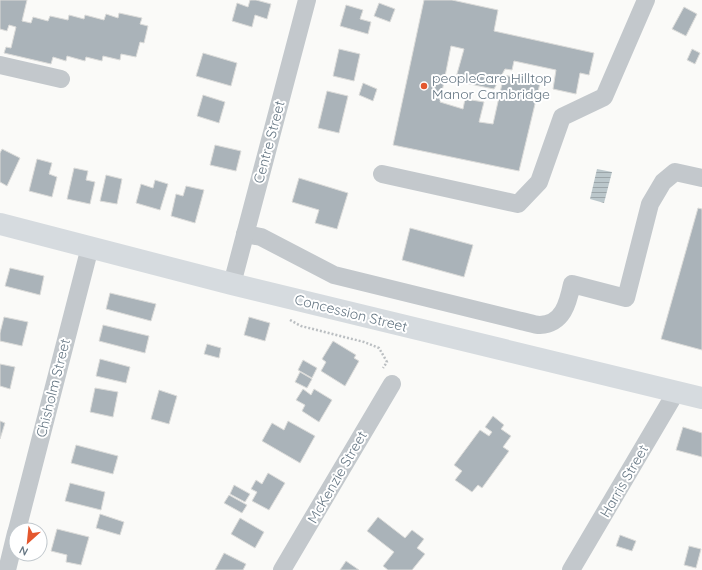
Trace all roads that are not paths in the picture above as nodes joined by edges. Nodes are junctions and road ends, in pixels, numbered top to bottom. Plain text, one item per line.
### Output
1 (307, 0) edge
2 (646, 0) edge
3 (0, 65) edge
4 (61, 79) dead end
5 (382, 174) dead end
6 (702, 178) edge
7 (0, 224) edge
8 (245, 234) junction
9 (90, 247) junction
10 (232, 284) junction
11 (387, 376) road end
12 (676, 392) junction
13 (702, 398) edge
14 (19, 522) edge
15 (282, 570) edge
16 (572, 570) edge

1 - 8 street, Centre Street
2 - 5 street
3 - 4 street
6 - 8 street
7 - 9 main road, Concession Street
8 - 10 street, Centre Street
9 - 10 main road, Concession Street
9 - 14 street, Chisholm Street
10 - 12 main road, Concession Street
11 - 15 street, McKenzie Street
12 - 13 main road, Concession Street
12 - 16 street, Harris Street

